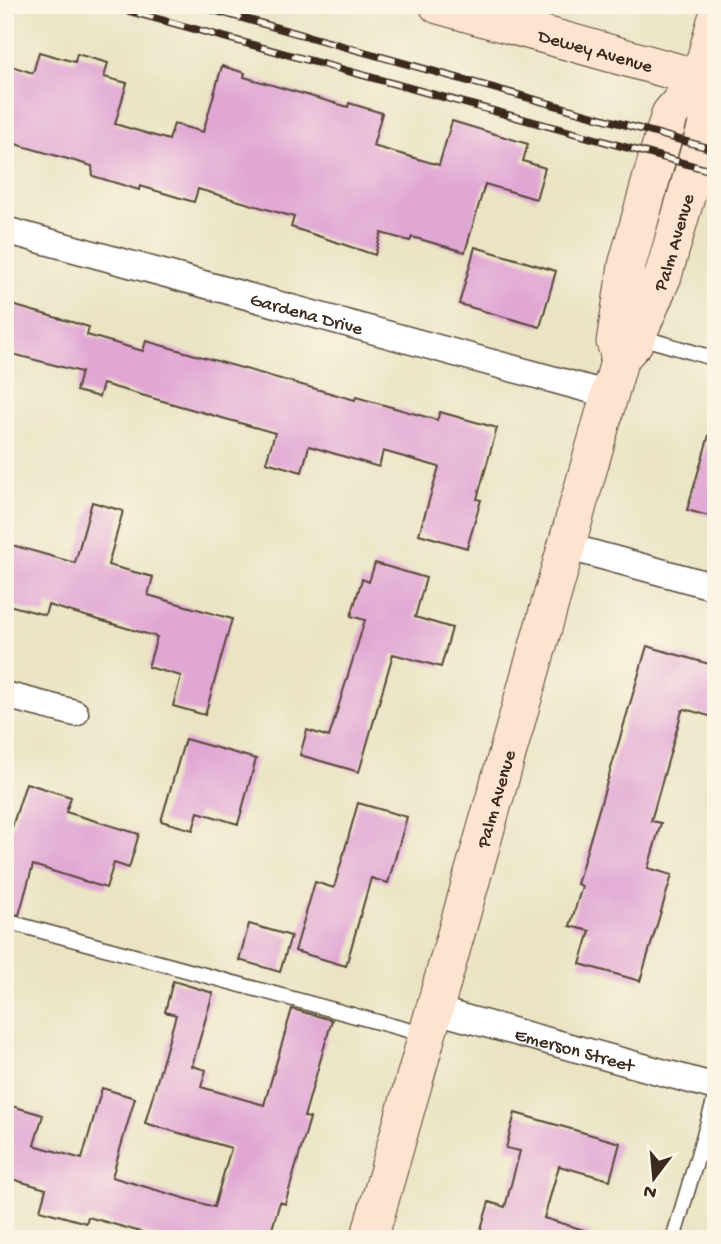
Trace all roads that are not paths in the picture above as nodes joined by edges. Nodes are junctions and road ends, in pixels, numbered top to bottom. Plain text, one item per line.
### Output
1 (438, 5) edge
2 (716, 21) edge
3 (708, 80) edge
4 (5, 230) edge
5 (629, 347) junction
6 (716, 359) edge
7 (610, 395) junction
8 (565, 546) junction
9 (716, 587) edge
10 (5, 695) edge
11 (75, 713) dead end
12 (5, 921) edge
13 (431, 1022) junction
14 (716, 1087) edge
15 (716, 1095) edge
16 (369, 1239) edge
17 (673, 1239) edge

1 - 3 street, Dewey Avenue
2 - 3 street, Palm Avenue
3 - 5 street, Palm Avenue
4 - 7 street, Gardena Drive
5 - 6 lane
5 - 7 street, Palm Avenue
7 - 8 street, Palm Avenue
8 - 9 street
8 - 13 street, Palm Avenue
10 - 11 street
12 - 13 lane
13 - 14 street, Emerson Street
13 - 16 street, Palm Avenue
15 - 17 lane

